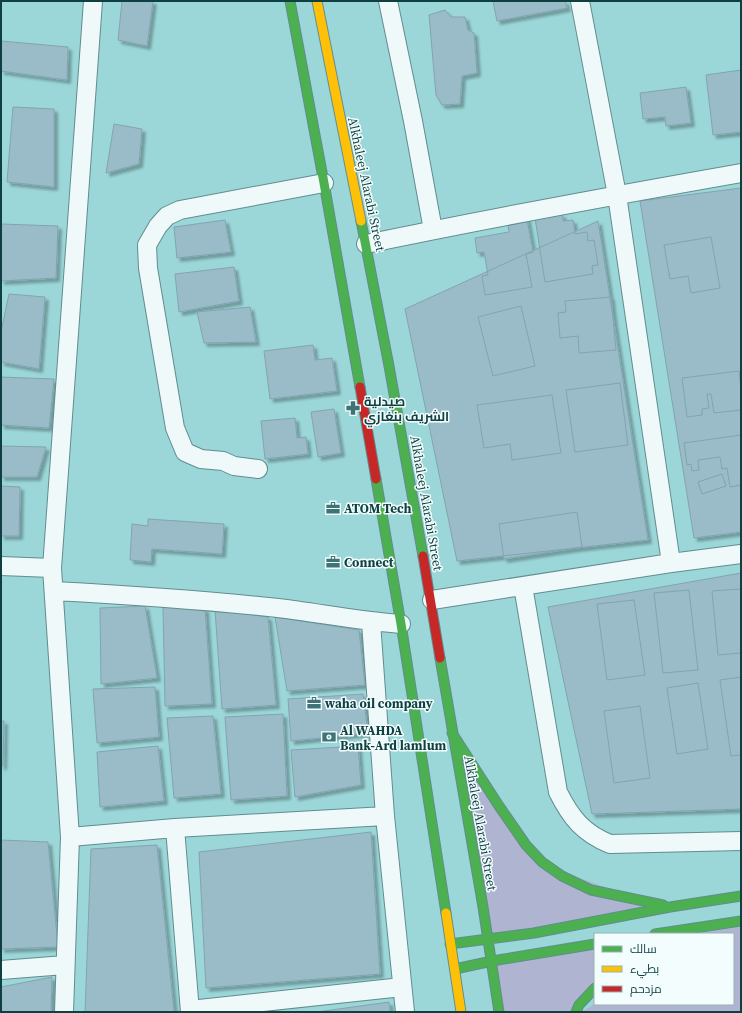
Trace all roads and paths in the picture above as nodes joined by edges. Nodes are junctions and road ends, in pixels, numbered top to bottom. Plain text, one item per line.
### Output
1 (93, 1) edge
2 (290, 1) edge
3 (317, 1) edge
4 (388, 1) edge
5 (580, 1) edge
6 (741, 173) edge
7 (324, 183) junction
8 (617, 195) junction
9 (433, 230) junction
10 (366, 244) junction
11 (258, 469) dead end
12 (741, 554) edge
13 (671, 563) junction
14 (1, 566) edge
15 (52, 568) junction
16 (523, 586) junction
17 (54, 591) junction
18 (432, 600) junction
19 (371, 622) junction
20 (401, 624) junction
21 (452, 733) junction
22 (385, 816) junction
23 (176, 828) junction
24 (70, 836) junction
25 (741, 841) edge
26 (741, 896) edge
27 (670, 907) junction
28 (741, 921) edge
29 (663, 933) edge
30 (488, 940) junction
31 (450, 944) junction
32 (594, 944) edge
33 (492, 961) junction
34 (66, 965) junction
35 (455, 969) junction
36 (1, 970) edge
37 (402, 987) junction
38 (594, 989) edge
39 (190, 1011) edge
40 (64, 1012) edge
41 (405, 1012) edge
42 (461, 1012) edge
43 (499, 1012) edge
44 (576, 1012) edge

1 - 15 street
2 - 7 main road
3 - 10 main road, Alkhaleej Alarabi Street
4 - 9 street
5 - 8 street
6 - 8 street
7 - 11 street
7 - 20 main road
8 - 9 street
8 - 13 street
9 - 10 street
10 - 18 main road, Alkhaleej Alarabi Street
12 - 13 street
13 - 16 street
14 - 15 street
15 - 17 street
16 - 18 street
16 - 25 street
17 - 19 street
17 - 24 street
18 - 21 main road, Alkhaleej Alarabi Street
19 - 20 street
19 - 22 street
20 - 31 main road
21 - 27 main road
21 - 30 main road, Alkhaleej Alarabi Street
22 - 23 street
22 - 37 street
23 - 24 street
23 - 39 street
24 - 34 street
26 - 27 main road
27 - 30 main road
28 - 29 main road
30 - 31 main road
30 - 33 main road, Alkhaleej Alarabi Street
31 - 35 main road
32 - 33 main road
33 - 35 main road
33 - 43 main road, Alkhaleej Alarabi Street
34 - 36 street
34 - 40 street
35 - 42 main road
37 - 39 street
37 - 41 street
38 - 44 main road

